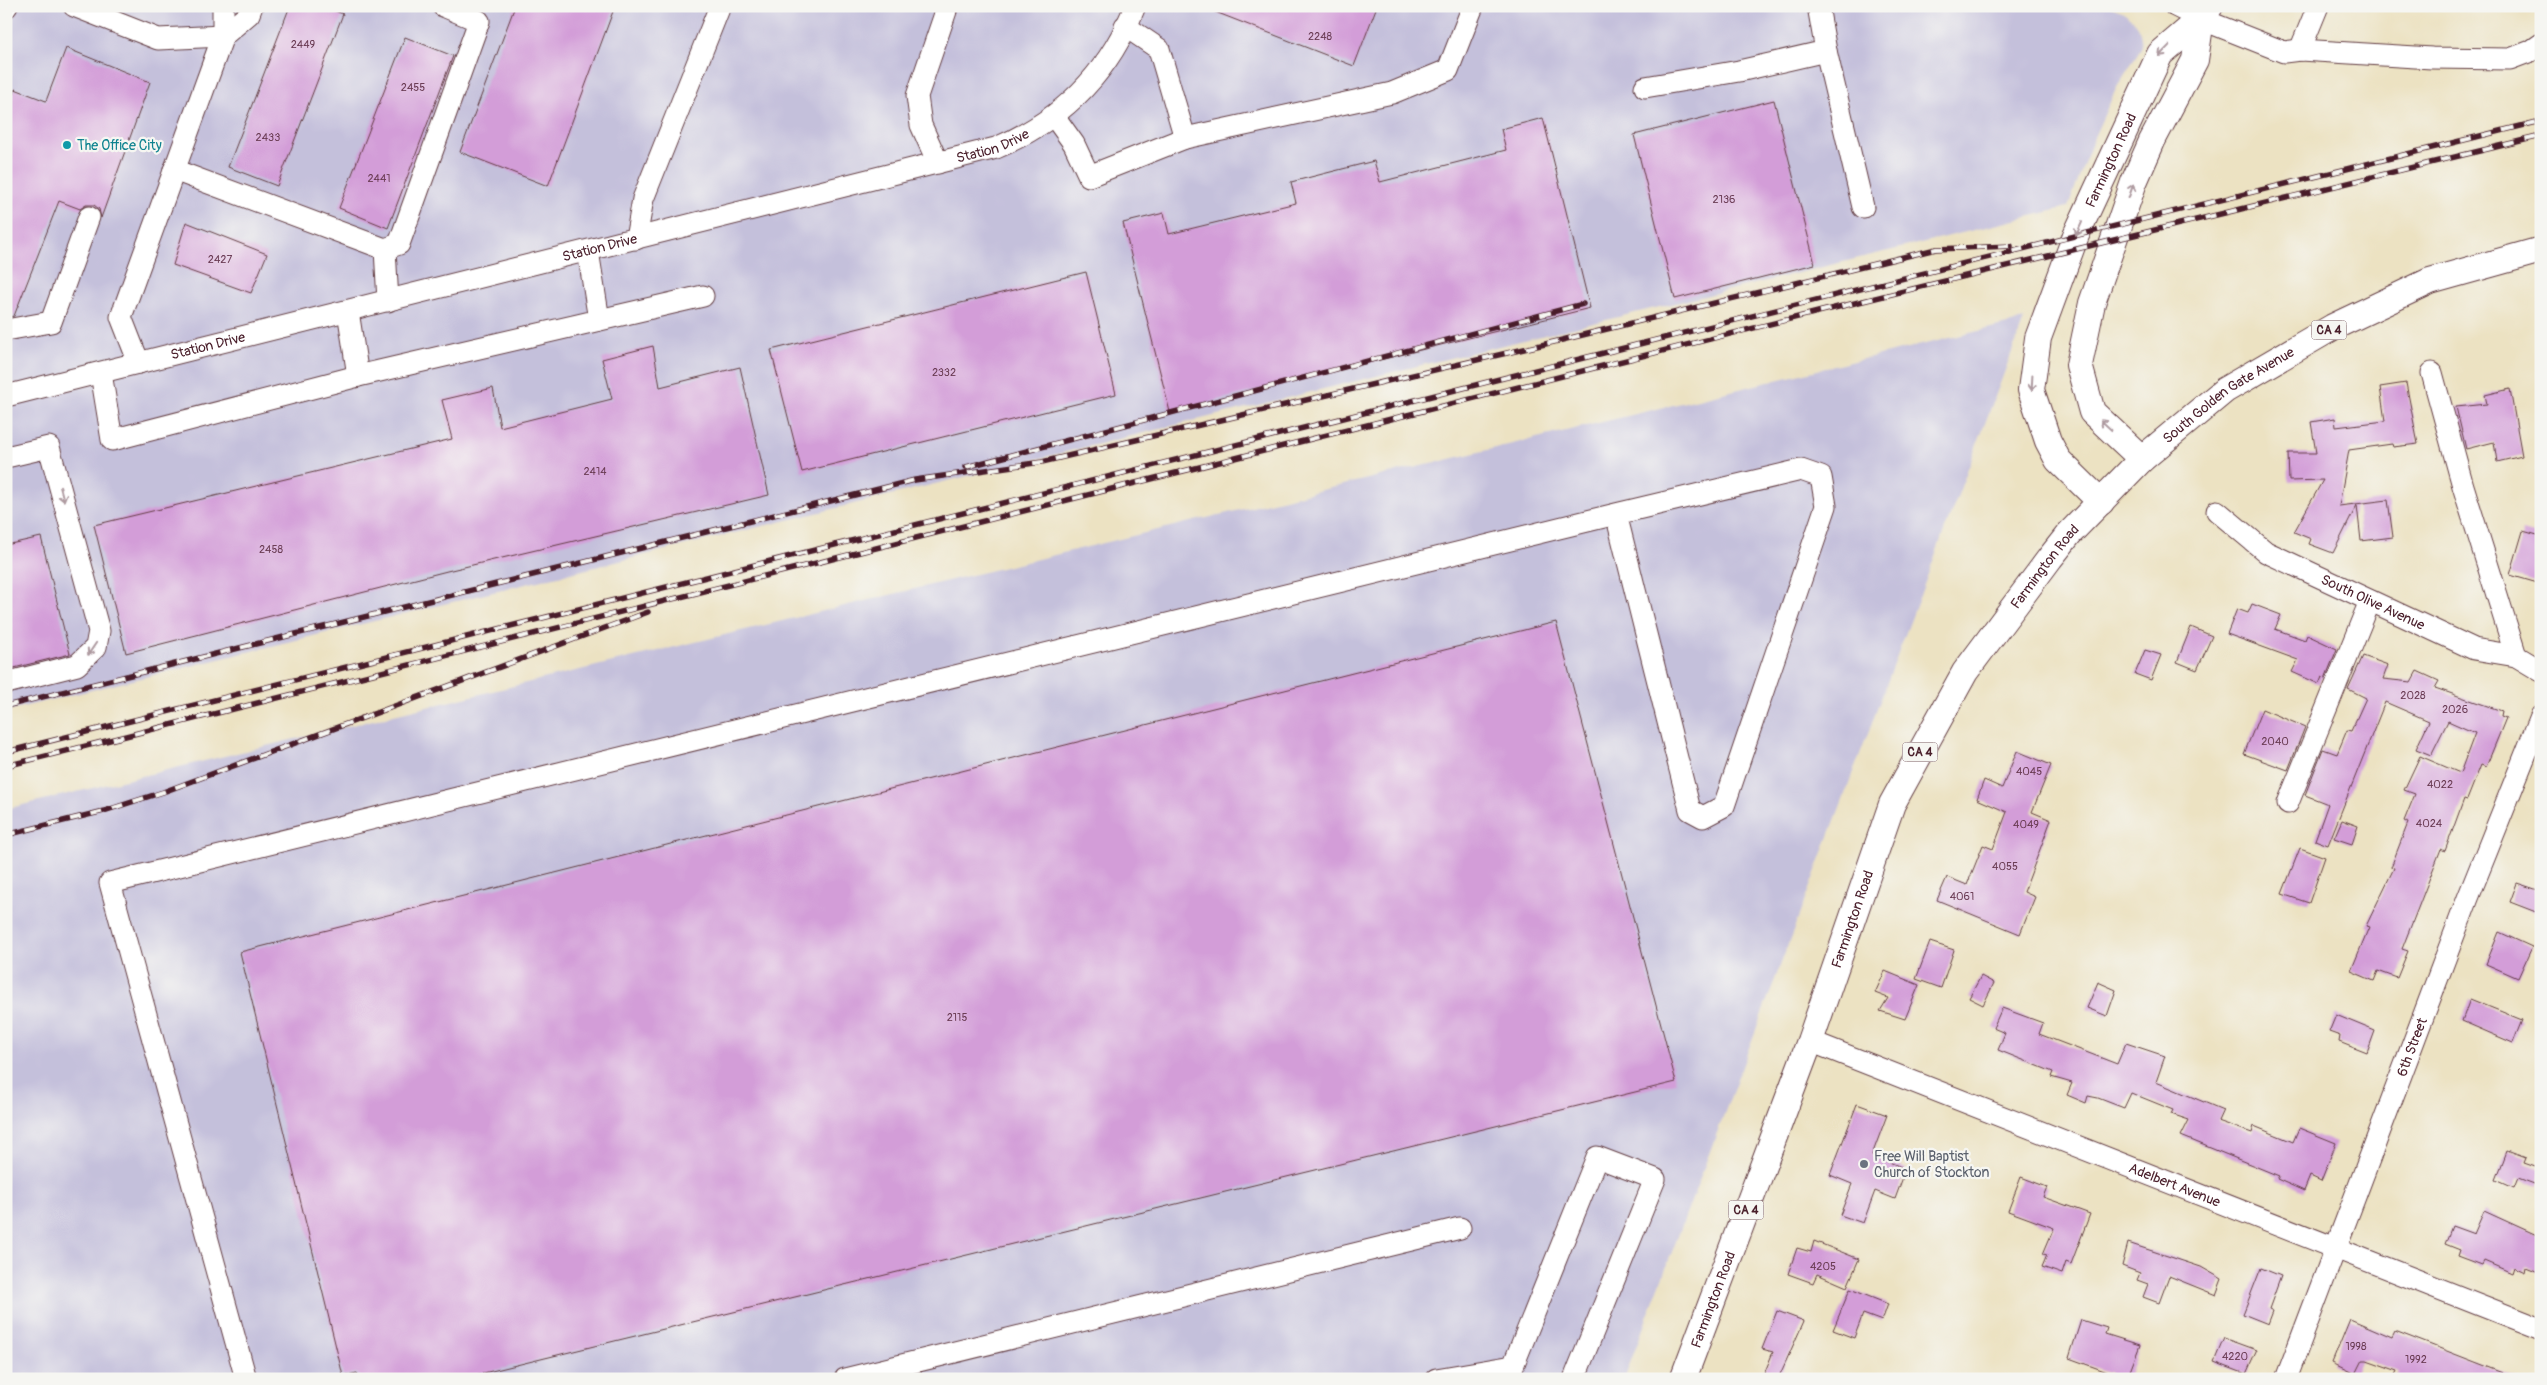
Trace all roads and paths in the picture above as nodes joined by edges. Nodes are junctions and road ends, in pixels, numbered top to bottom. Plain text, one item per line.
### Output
1 (74, 6) edge
2 (223, 6) edge
3 (252, 6) edge
4 (443, 6) edge
5 (720, 6) edge
6 (1134, 6) edge
7 (1472, 6) edge
8 (1818, 6) edge
9 (2175, 6) edge
10 (2318, 6) edge
11 (946, 12) dead end
12 (2205, 13) edge
13 (1126, 26) junction
14 (222, 36) junction
15 (2541, 44) edge
16 (2300, 50) junction
17 (1826, 51) junction
18 (1645, 87) dead end
19 (1054, 116) junction
20 (1185, 138) junction
21 (938, 164) junction
22 (174, 170) junction
23 (1863, 207) dead end
24 (89, 217) dead end
25 (636, 239) junction
26 (385, 249) junction
27 (2541, 250) edge
28 (588, 251) junction
29 (703, 296) dead end
30 (388, 301) junction
31 (348, 311) junction
32 (599, 320) junction
33 (6, 330) edge
34 (139, 363) junction
35 (101, 373) junction
36 (2432, 373) dead end
37 (358, 376) junction
38 (6, 396) edge
39 (6, 457) edge
40 (2142, 459) junction
41 (2101, 502) junction
42 (2217, 511) dead end
43 (1616, 514) junction
44 (2370, 601) junction
45 (2516, 656) junction
46 (2541, 671) edge
47 (6, 683) edge
48 (2541, 716) edge
49 (2288, 803) dead end
50 (1810, 1041) junction
51 (1460, 1228) dead end
52 (2336, 1248) junction
53 (2541, 1329) edge
54 (246, 1379) edge
55 (845, 1379) edge
56 (1436, 1379) edge
57 (1574, 1379) edge
58 (1683, 1379) edge
59 (2286, 1379) edge

1 - 14 street
2 - 14 street
3 - 14 street
4 - 26 street
5 - 25 street
6 - 13 street, Station Drive
7 - 20 street
8 - 17 street
9 - 12 street
10 - 16 street
11 - 21 street
12 - 16 street
40 -> 12 main road
12 -> 41 main road, Farmington Road
13 - 19 street, Station Drive
13 - 20 street
14 - 22 street
15 - 16 street
17 - 18 street
17 - 23 street
19 - 20 street
19 - 21 street, Station Drive
21 - 25 street, Station Drive
22 - 26 street
22 - 34 street
24 - 33 street
25 - 28 street, Station Drive
26 - 30 street
27 - 40 main road, South Golden Gate Avenue / CA 4
28 - 30 street, Station Drive
28 - 32 street
29 - 32 street
30 - 31 street, Station Drive
31 - 34 street, Station Drive
31 - 37 street
32 - 37 street
34 - 35 street, Station Drive
35 - 37 street
35 - 38 street, Station Drive
36 - 45 street
39 -> 47 street
40 - 41 main road, Farmington Road / CA 4
41 - 50 main road, Farmington Road / CA 4
42 - 44 street, South Olive Avenue
43 - 43 street
43 - 54 street
44 - 45 street, South Olive Avenue
44 - 49 street
45 - 46 street, South Olive Avenue
48 - 52 street, 6th Street
50 - 52 street, Adelbert Avenue
50 - 58 main road, Farmington Road / CA 4
51 - 55 street
52 - 53 street, Adelbert Avenue
52 - 59 street, 6th Street
56 - 57 street

